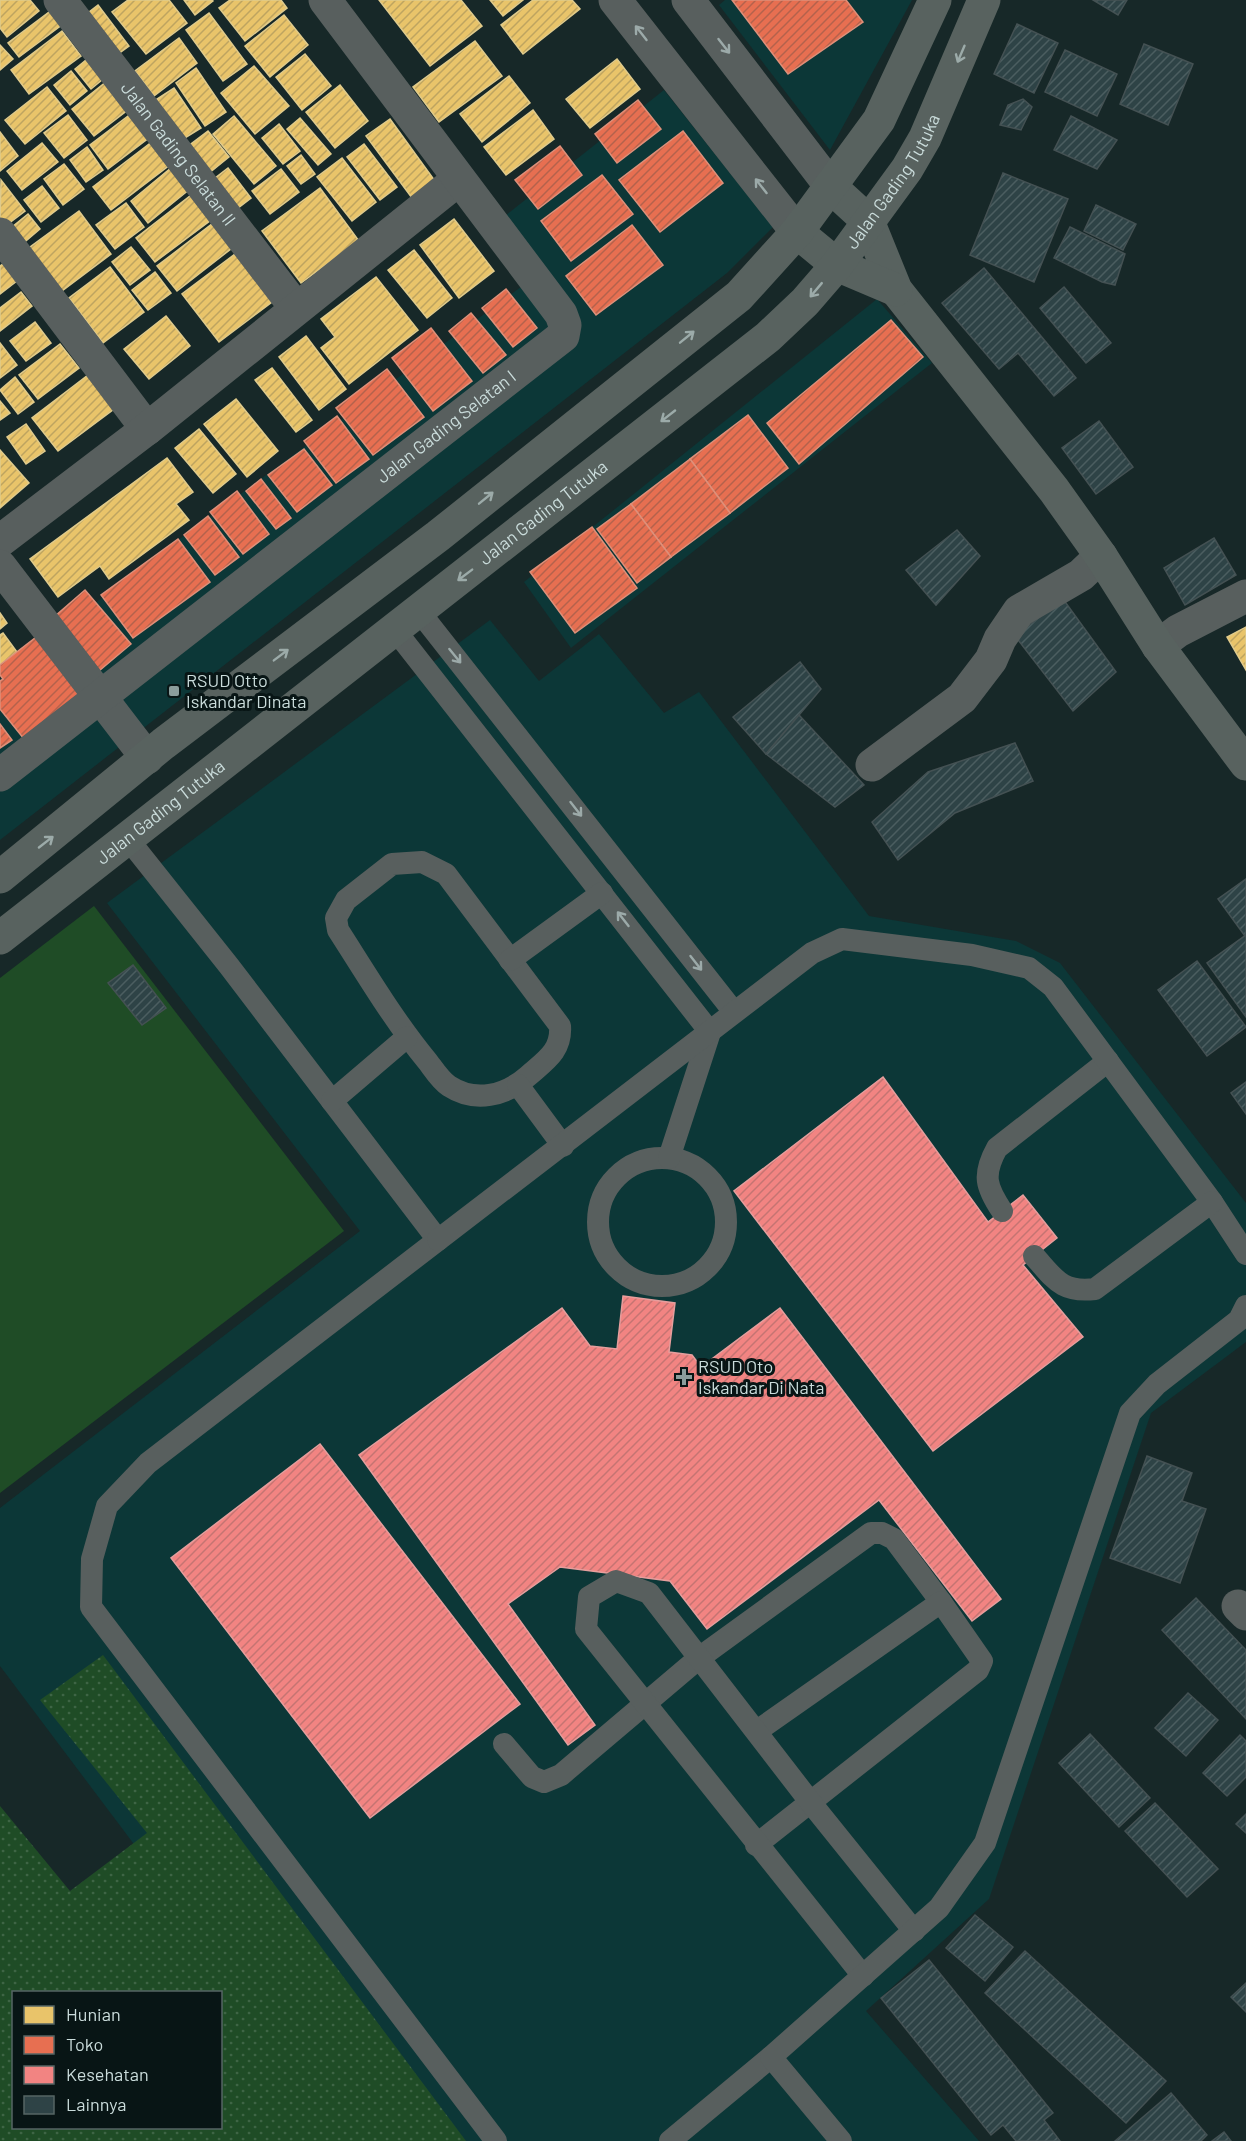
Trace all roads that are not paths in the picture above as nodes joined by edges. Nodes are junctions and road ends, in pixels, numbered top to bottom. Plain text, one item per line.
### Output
1 (60, 0) edge
2 (325, 0) edge
3 (615, 0) edge
4 (688, 0) edge
5 (935, 0) edge
6 (984, 0) edge
7 (459, 179) junction
8 (832, 188) junction
9 (868, 221) junction
10 (797, 232) junction
11 (0, 234) edge
12 (837, 265) junction
13 (896, 290) junction
14 (296, 308) junction
15 (147, 429) junction
16 (0, 541) edge
17 (1101, 556) junction
18 (0, 566) edge
19 (1246, 596) edge
20 (407, 620) junction
21 (1158, 646) junction
22 (101, 696) junction
23 (1241, 748) edge
24 (155, 751) junction
25 (872, 765) dead end
26 (0, 775) edge
27 (196, 786) junction
28 (128, 839) junction
29 (0, 877) edge
30 (602, 893) junction
31 (0, 938) edge
32 (510, 960) junction
33 (734, 1012) junction
34 (710, 1032) junction
35 (407, 1037) junction
36 (1108, 1061) junction
37 (518, 1085) junction
38 (332, 1101) junction
39 (563, 1146) junction
40 (669, 1158) junction
41 (1212, 1202) junction
42 (1002, 1211) dead end
43 (438, 1240) junction
44 (1246, 1254) edge
45 (1034, 1256) dead end
46 (1246, 1306) edge
47 (941, 1602) junction
48 (699, 1658) junction
49 (644, 1705) junction
50 (757, 1731) junction
51 (504, 1744) dead end
52 (811, 1803) junction
53 (756, 1845) junction
54 (914, 1931) junction
55 (863, 1976) junction
56 (771, 2057) junction
57 (496, 2141) edge
58 (670, 2141) edge
59 (841, 2141) edge

1 - 14 street, Jalan Gading Selatan II
2 - 7 street, Jalan Gading Selatan I
10 -> 3 street
4 -> 8 street
5 - 8 main road
6 -> 9 main road, Jalan Gading Tutuka
7 - 14 street
7 - 22 street, Jalan Gading Selatan I
8 - 9 main road
8 - 10 main road
9 - 12 main road, Jalan Gading Tutuka
9 - 13 main road
10 - 12 main road
24 -> 10 main road
11 - 15 street
12 - 13 main road
12 -> 20 main road, Jalan Gading Tutuka
13 - 17 main road
14 - 15 street
15 - 16 street
17 - 21 main road
17 - 25 street
18 - 22 street
19 - 21 street
20 - 27 main road, Jalan Gading Tutuka
20 - 30 lane
20 -> 33 lane
21 - 23 main road
22 - 24 street
22 - 26 street, Jalan Gading Selatan I
24 - 27 main road
29 -> 24 main road
27 - 28 main road, Jalan Gading Tutuka
28 - 31 main road, Jalan Gading Tutuka
28 - 38 lane
30 - 32 lane
34 -> 30 lane
32 - 35 lane
32 - 37 lane
33 - 34 lane
33 - 36 lane
34 - 39 lane
34 - 40 lane
35 - 37 lane
35 - 38 lane
36 - 41 lane
36 - 42 lane
37 - 39 lane
38 - 43 lane
39 - 43 lane
40 - 40 lane
41 - 44 lane
41 - 45 lane
43 - 57 lane
46 - 54 lane
47 - 48 lane
47 - 50 lane
47 - 52 lane
48 - 49 lane
48 - 49 lane
48 - 50 lane
49 - 51 lane
49 - 53 lane
50 - 52 lane
52 - 53 lane
52 - 54 lane
53 - 55 lane
54 - 55 lane
55 - 56 lane
56 - 58 lane
56 - 59 lane

